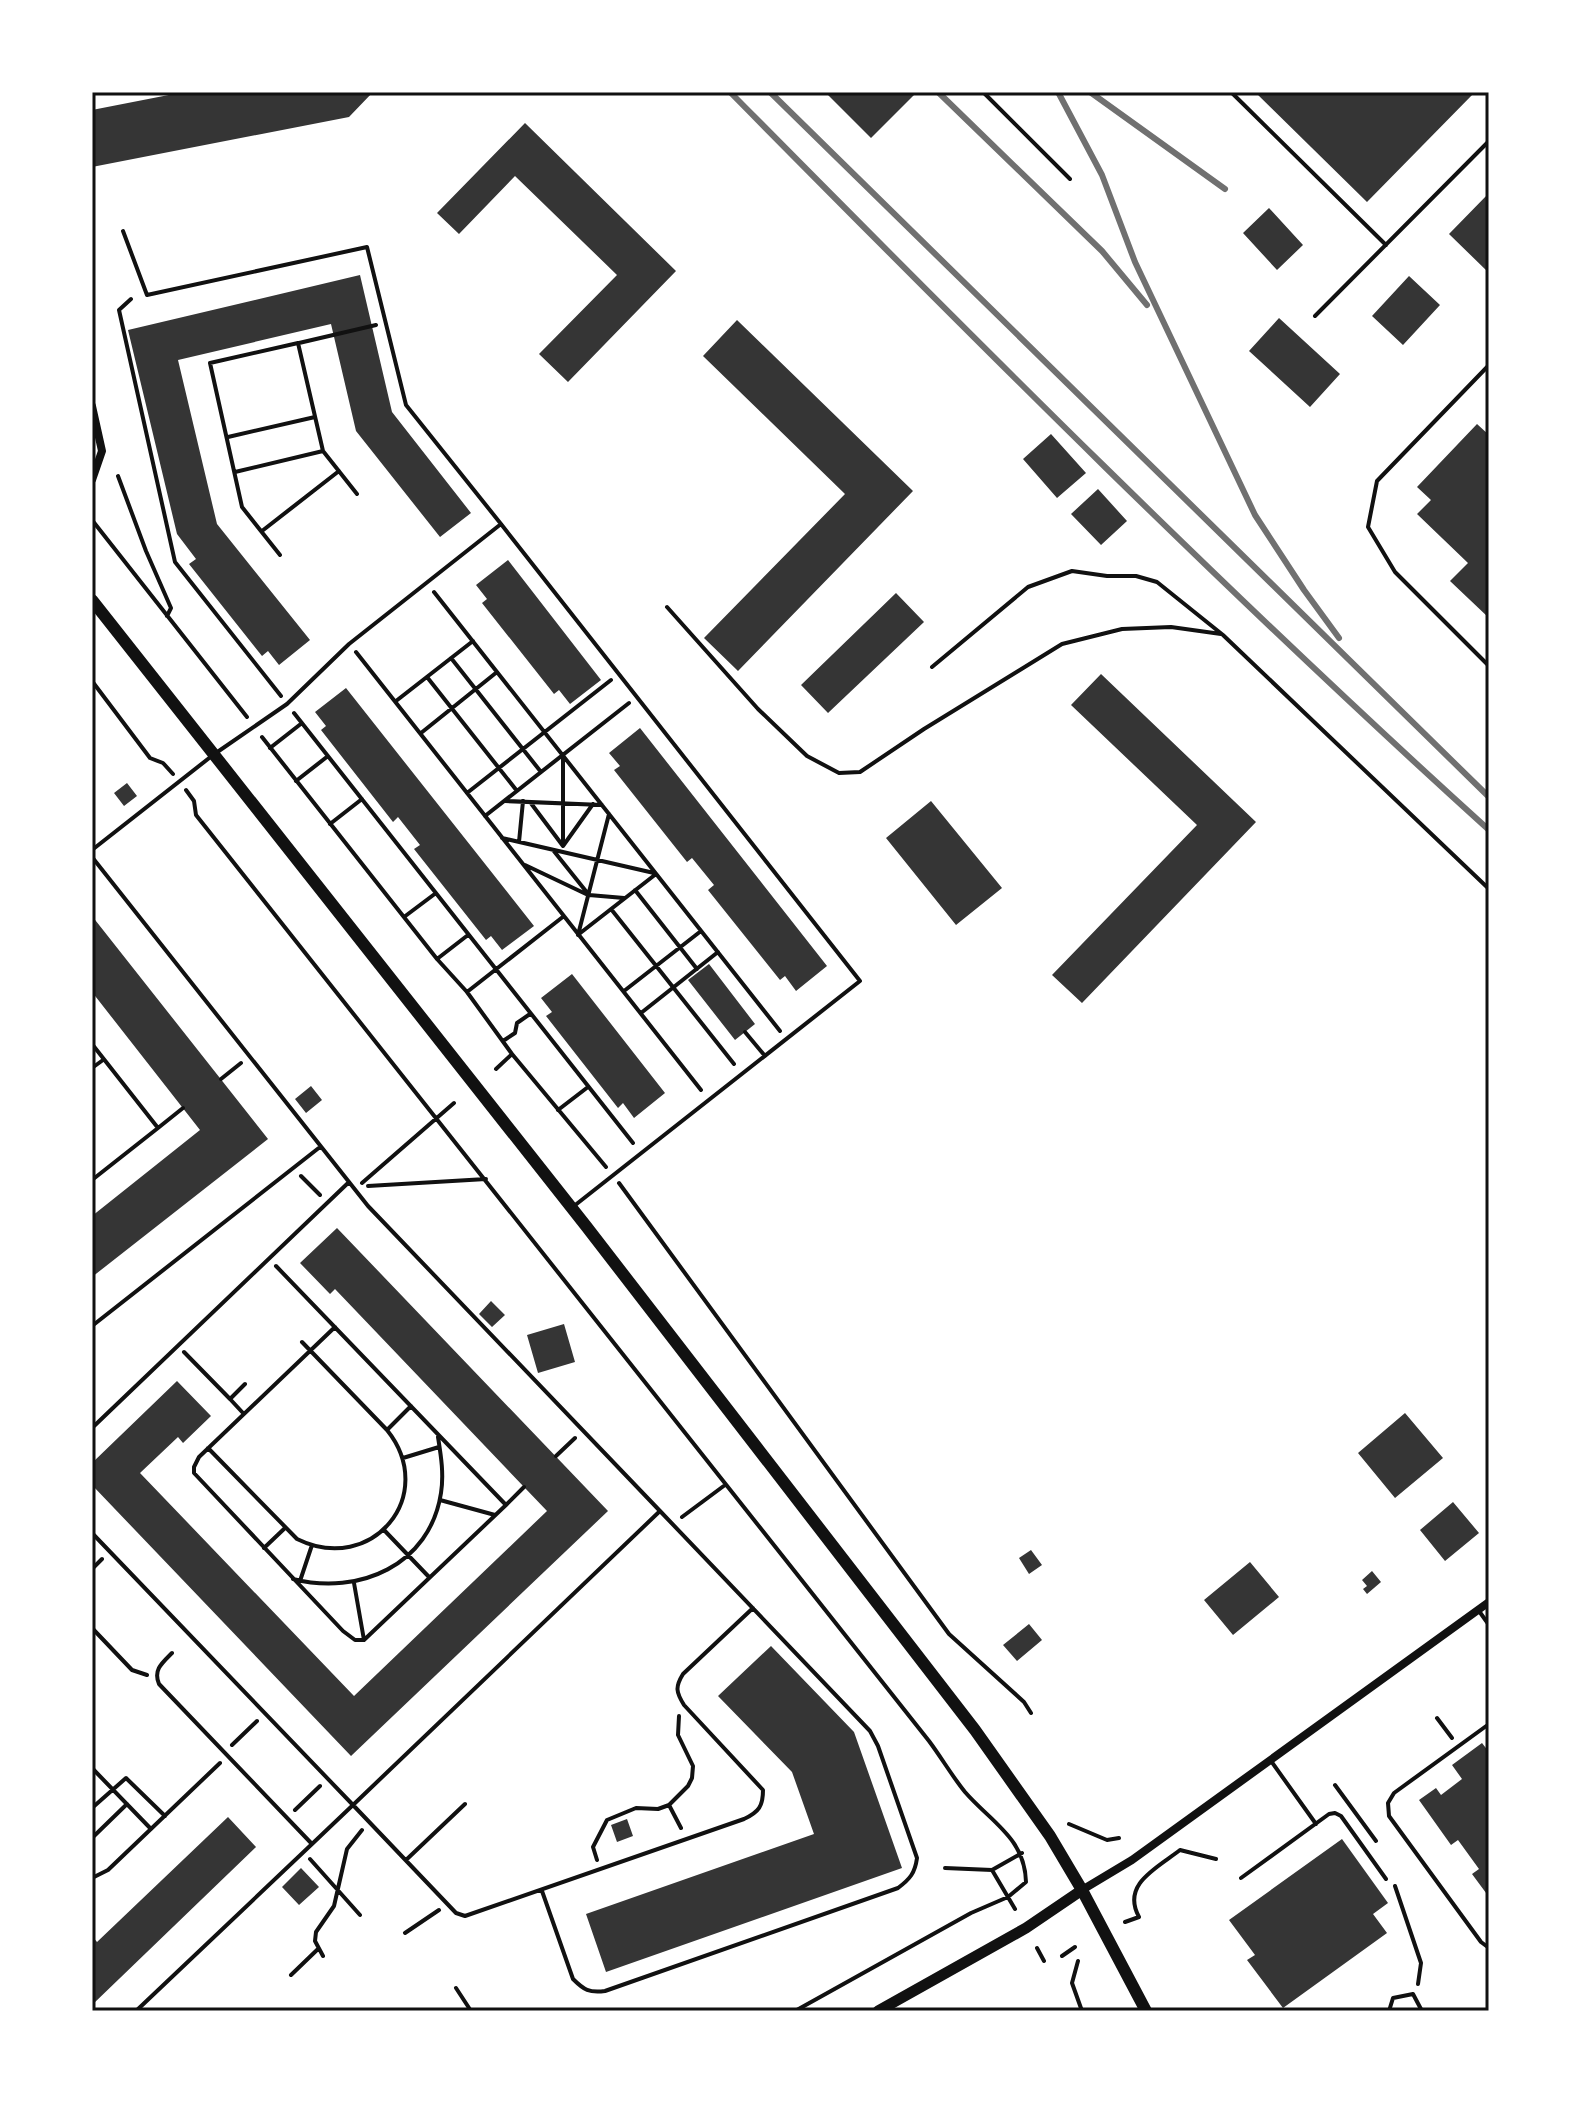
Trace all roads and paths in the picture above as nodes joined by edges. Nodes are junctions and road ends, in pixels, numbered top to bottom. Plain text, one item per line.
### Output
1 (983, 92) edge
2 (1231, 92) edge
3 (1489, 141) edge
4 (1070, 179) dead end
5 (123, 231) dead end
6 (1386, 245) junction
7 (131, 299) dead end
8 (1315, 316) dead end
9 (372, 326) dead end
10 (298, 343) junction
11 (1489, 365) edge
12 (92, 406) edge
13 (315, 417) junction
14 (227, 437) junction
15 (323, 451) junction
16 (339, 471) junction
17 (235, 472) junction
18 (118, 476) dead end
19 (92, 480) edge
20 (357, 494) dead end
21 (92, 520) edge
22 (501, 524) junction
23 (261, 532) junction
24 (280, 555) dead end
25 (427, 583) junction
26 (92, 600) edge
27 (667, 607) dead end
28 (167, 616) junction
29 (1223, 635) junction
30 (473, 641) junction
31 (349, 644) junction
32 (451, 658) junction
33 (1489, 666) edge
34 (932, 667) dead end
35 (497, 672) junction
36 (619, 673) junction
37 (427, 677) junction
38 (92, 681) edge
39 (476, 689) junction
40 (637, 697) junction
41 (395, 702) junction
42 (287, 704) junction
43 (452, 708) junction
44 (302, 723) junction
45 (255, 727) junction
46 (544, 732) junction
47 (420, 733) junction
48 (270, 748) junction
49 (523, 749) junction
50 (213, 755) junction
51 (563, 755) junction
52 (328, 756) junction
53 (499, 768) junction
54 (171, 770) dead end
55 (541, 772) junction
56 (296, 781) junction
57 (186, 791) dead end
58 (517, 791) junction
59 (467, 793) junction
60 (362, 799) junction
61 (505, 801) junction
62 (523, 801) junction
63 (530, 802) junction
64 (563, 803) junction
65 (593, 804) junction
66 (602, 805) junction
67 (609, 814) junction
68 (485, 816) junction
69 (330, 824) junction
70 (502, 838) junction
71 (519, 842) junction
72 (563, 849) junction
73 (92, 850) edge
74 (553, 850) junction
75 (92, 857) edge
76 (597, 860) junction
77 (522, 863) junction
78 (656, 874) junction
79 (1489, 889) edge
80 (635, 890) junction
81 (436, 893) junction
82 (589, 895) junction
83 (624, 898) junction
84 (611, 909) junction
85 (564, 916) junction
86 (404, 917) junction
87 (701, 931) junction
88 (468, 935) junction
89 (578, 935) junction
90 (680, 948) junction
91 (718, 952) junction
92 (437, 959) junction
93 (657, 966) junction
94 (697, 969) junction
95 (496, 970) junction
96 (673, 987) junction
97 (467, 992) junction
98 (623, 992) junction
99 (640, 1013) junction
100 (530, 1014) junction
101 (745, 1032) dead end
102 (786, 1039) junction
103 (502, 1042) junction
104 (92, 1044) edge
105 (512, 1054) junction
106 (249, 1056) junction
107 (765, 1056) junction
108 (103, 1059) junction
109 (734, 1064) dead end
110 (92, 1068) edge
111 (496, 1069) dead end
112 (221, 1079) dead end
113 (588, 1087) junction
114 (701, 1090) dead end
115 (454, 1103) dead end
116 (183, 1108) dead end
117 (558, 1110) junction
118 (436, 1118) junction
119 (158, 1128) junction
120 (633, 1143) dead end
121 (320, 1147) junction
122 (293, 1168) junction
123 (614, 1177) junction
124 (486, 1179) junction
125 (92, 1180) edge
126 (348, 1183) junction
127 (327, 1203) junction
128 (572, 1208) junction
129 (269, 1258) junction
130 (92, 1326) edge
131 (335, 1327) junction
132 (302, 1342) dead end
133 (178, 1346) junction
134 (310, 1350) junction
135 (245, 1384) dead end
136 (230, 1399) junction
137 (411, 1406) junction
138 (244, 1414) junction
139 (93, 1426) edge
140 (387, 1430) junction
141 (583, 1430) junction
142 (438, 1434) junction
143 (440, 1446) junction
144 (208, 1448) junction
145 (556, 1456) dead end
146 (403, 1458) junction
147 (725, 1485) junction
148 (524, 1487) dead end
149 (440, 1500) junction
150 (506, 1505) junction
151 (660, 1511) junction
152 (495, 1515) junction
153 (677, 1521) dead end
154 (285, 1528) junction
155 (384, 1530) junction
156 (92, 1533) edge
157 (312, 1545) junction
158 (264, 1548) junction
159 (408, 1555) junction
160 (430, 1578) junction
161 (293, 1579) junction
162 (300, 1581) junction
163 (354, 1583) junction
164 (1489, 1602) edge
165 (753, 1608) junction
166 (1478, 1610) junction
167 (1489, 1625) edge
168 (92, 1628) edge
169 (364, 1640) junction
170 (172, 1653) dead end
171 (156, 1675) junction
172 (684, 1705) junction
173 (1031, 1713) dead end
174 (265, 1714) junction
175 (1437, 1718) dead end
176 (1489, 1724) edge
177 (1458, 1747) junction
178 (226, 1754) junction
179 (1270, 1760) junction
180 (92, 1768) edge
181 (327, 1779) junction
182 (112, 1788) junction
183 (127, 1804) junction
184 (465, 1804) dead end
185 (353, 1805) junction
186 (669, 1805) junction
187 (92, 1808) edge
188 (165, 1816) junction
189 (287, 1818) junction
190 (369, 1823) junction
191 (1069, 1824) dead end
192 (1316, 1824) junction
193 (151, 1829) junction
194 (92, 1838) edge
195 (1119, 1838) dead end
196 (688, 1839) junction
197 (312, 1844) junction
198 (303, 1852) junction
199 (1022, 1853) junction
200 (1216, 1859) dead end
201 (406, 1861) junction
202 (945, 1868) dead end
203 (600, 1870) junction
204 (992, 1870) junction
205 (1141, 1871) dead end
206 (1145, 1876) junction
207 (92, 1878) edge
208 (1241, 1878) dead end
209 (1386, 1879) dead end
210 (339, 1889) junction
211 (1082, 1890) junction
212 (542, 1891) junction
213 (1008, 1897) junction
214 (447, 1903) junction
215 (1015, 1909) dead end
216 (360, 1915) dead end
217 (1125, 1922) dead end
218 (405, 1933) dead end
219 (1075, 1947) dead end
220 (1037, 1948) dead end
221 (1489, 1948) edge
222 (318, 1949) junction
223 (323, 1956) dead end
224 (1062, 1956) dead end
225 (1044, 1961) dead end
226 (1078, 1961) dead end
227 (291, 1975) dead end
228 (456, 1988) dead end
229 (136, 2011) edge
230 (471, 2011) edge
231 (795, 2011) edge
232 (878, 2011) edge
233 (1082, 2011) edge
234 (1146, 2011) edge
235 (1389, 2011) edge
236 (1422, 2011) edge

1 - 4 lane
2 - 6 lane
3 - 6 lane
5 - 22 lane
6 - 8 lane
7 - 42 path
9 - 10 path
10 - 13 path
10 - 14 path
11 - 33 lane
12 - 19 street
13 - 14 path
13 - 15 path
14 - 17 path
15 - 16 path
15 - 17 path
16 - 20 path
16 - 23 path
17 - 23 path
18 - 28 path
21 - 28 path
22 - 25 lane
22 - 36 lane
23 - 24 path
25 - 30 path
25 - 31 lane
26 - 50 main road
27 - 29 lane
28 - 45 path
29 - 34 lane
29 - 79 lane
30 - 32 path
30 - 35 path
31 - 41 path
31 - 42 lane
32 - 37 path
32 - 39 path
35 - 39 path
35 - 46 path
36 - 40 lane
36 - 46 path
37 - 41 path
37 - 43 path
38 - 54 path
39 - 43 path
39 - 49 path
40 - 51 path
40 - 102 lane
41 - 47 path
42 - 44 path
42 - 45 lane
43 - 47 path
43 - 53 path
44 - 48 path
44 - 52 path
45 - 48 path
45 - 50 lane
46 - 49 path
46 - 51 path
47 - 59 path
48 - 56 path
49 - 53 path
49 - 55 path
50 - 73 lane
50 - 128 main road
51 - 55 path
51 - 64 path
51 - 66 path
52 - 56 path
52 - 60 path
53 - 58 path
53 - 59 path
55 - 58 path
56 - 69 path
57 - 118 path
58 - 61 path
59 - 68 path
60 - 69 path
60 - 81 path
61 - 62 path
61 - 68 path
62 - 63 path
62 - 71 path
63 - 64 path
63 - 72 path
64 - 65 path
64 - 72 path
65 - 66 path
65 - 72 path
66 - 67 path
67 - 76 path
67 - 78 path
68 - 70 path
69 - 86 path
70 - 71 path
70 - 77 path
71 - 74 path
72 - 74 path
72 - 76 path
74 - 82 path
75 - 106 lane
76 - 78 path
76 - 82 path
77 - 82 path
77 - 85 path
78 - 80 path
78 - 87 path
80 - 83 path
80 - 90 path
81 - 86 path
81 - 88 path
82 - 83 path
82 - 89 path
83 - 84 path
84 - 89 path
84 - 93 path
85 - 89 path
85 - 95 path
86 - 92 path
87 - 90 path
87 - 91 path
88 - 92 path
88 - 95 path
89 - 98 path
90 - 93 path
90 - 94 path
91 - 94 path
91 - 102 path
92 - 97 path
93 - 96 path
93 - 98 path
94 - 96 path
95 - 97 path
95 - 100 path
96 - 99 path
96 - 109 path
97 - 103 path
98 - 99 path
99 - 114 path
100 - 103 path
100 - 113 path
101 - 107 lane
102 - 107 lane
103 - 105 path
104 - 108 path
105 - 111 path
105 - 117 path
106 - 112 path
106 - 121 lane
107 - 123 lane
108 - 110 path
108 - 119 path
113 - 117 path
113 - 120 path
115 - 118 path
116 - 119 path
117 - 123 path
118 - 124 path
118 - 124 path
119 - 125 path
121 - 122 lane
121 - 126 lane
122 - 127 path
122 - 130 lane
123 - 128 lane
123 - 173 path
124 - 147 path
126 - 127 lane
126 - 141 lane
127 - 129 lane
128 - 211 main road
129 - 131 path
129 - 133 lane
131 - 134 path
131 - 137 path
132 - 134 path
133 - 136 path
133 - 139 lane
134 - 138 path
134 - 140 path
135 - 136 path
136 - 138 path
137 - 140 path
137 - 142 path
138 - 144 path
140 - 146 path
141 - 145 path
141 - 151 lane
142 - 143 path
142 - 150 path
143 - 146 path
143 - 149 path
144 - 154 path
144 - 158 path
146 - 155 path
147 - 153 path
147 - 199 path
148 - 150 path
149 - 152 path
149 - 159 path
150 - 152 path
151 - 165 lane
151 - 185 lane
152 - 160 path
154 - 157 path
154 - 158 path
155 - 157 path
155 - 159 path
156 - 174 lane
157 - 162 path
158 - 161 path
159 - 160 path
159 - 163 path
160 - 169 path
161 - 162 path
161 - 169 path
162 - 163 path
163 - 169 path
164 - 166 street
165 - 172 lane
165 - 212 lane
166 - 167 lane
166 - 179 street
168 - 171 path
170 - 171 lane
171 - 178 lane
172 - 186 path
172 - 196 lane
174 - 178 path
174 - 181 lane
175 - 177 path
176 - 177 lane
177 - 221 lane
178 - 188 path
178 - 189 lane
179 - 192 lane
179 - 211 street
180 - 182 path
181 - 185 lane
181 - 189 path
182 - 183 path
182 - 187 path
182 - 188 path
183 - 193 path
183 - 194 path
184 - 201 lane
185 - 190 lane
185 - 197 lane
186 - 196 path
186 - 203 path
188 - 193 path
189 - 197 lane
190 - 201 lane
190 - 210 path
191 - 195 path
192 - 208 lane
192 - 209 lane
193 - 207 path
196 - 203 lane
197 - 198 lane
198 - 210 path
198 - 229 lane
199 - 204 path
199 - 213 path
200 - 206 path
201 - 214 lane
202 - 204 path
203 - 212 lane
204 - 213 path
205 - 206 path
206 - 217 path
210 - 216 path
210 - 222 path
211 - 232 street
211 - 234 main road
212 - 214 lane
213 - 215 path
213 - 231 path
214 - 218 path
219 - 224 path
220 - 225 path
222 - 223 path
222 - 227 path
226 - 233 path
228 - 230 path
235 - 236 lane

